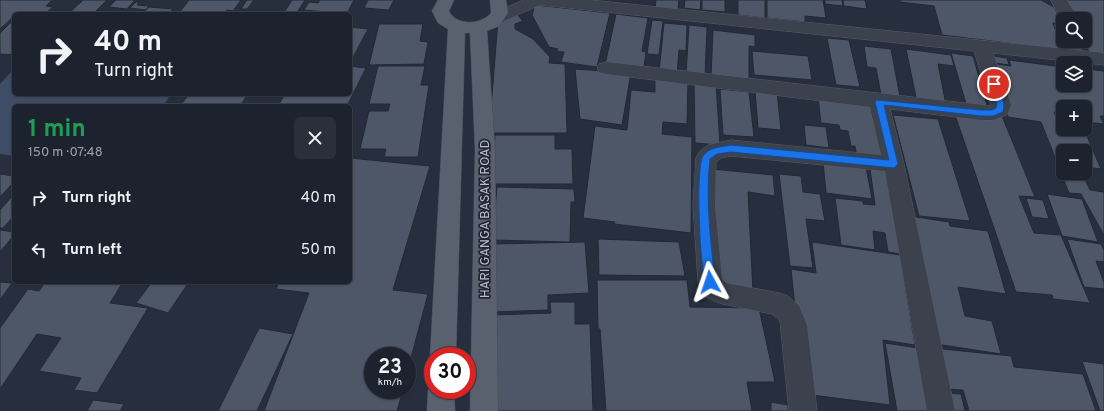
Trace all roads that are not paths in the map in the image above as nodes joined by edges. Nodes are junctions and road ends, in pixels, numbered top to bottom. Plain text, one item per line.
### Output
1 (446, 0) edge
2 (498, 0) edge
3 (539, 0) edge
4 (1059, 0) edge
5 (682, 7) edge
6 (1065, 12) edge
7 (477, 24) junction
8 (981, 46) junction
9 (1088, 48) edge
10 (1097, 58) edge
11 (606, 68) dead end
12 (879, 102) junction
13 (894, 164) junction
14 (444, 347) edge
15 (442, 399) edge
16 (441, 411) edge
17 (484, 411) edge
18 (803, 411) edge
19 (940, 411) edge

1 - 7 main road
2 - 7 main road
3 - 5 street
3 - 7 street
4 - 6 street
5 - 8 street
7 - 14 main road
7 - 17 main road, HARI GANGA BASAK ROAD
8 - 10 street
8 - 12 street
9 - 10 street
11 - 12 street
12 - 13 street
13 - 18 street
13 - 19 street
15 - 16 main road

